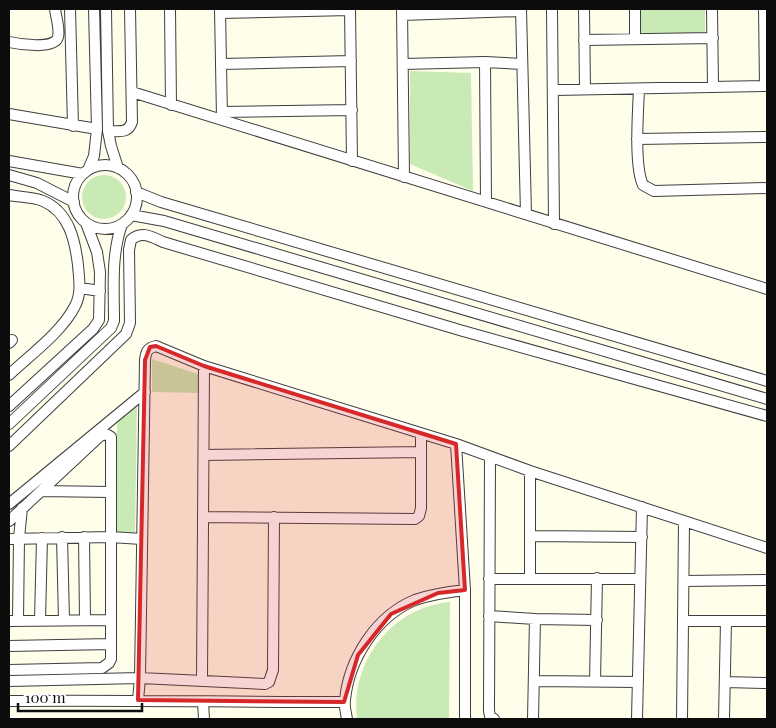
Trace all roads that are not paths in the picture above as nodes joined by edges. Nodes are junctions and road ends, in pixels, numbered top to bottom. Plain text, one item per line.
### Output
1 (55, 9) edge
2 (70, 9) edge
3 (94, 9) edge
4 (106, 9) edge
5 (130, 9) edge
6 (170, 9) edge
7 (350, 9) edge
8 (552, 9) edge
9 (584, 9) edge
10 (635, 9) edge
11 (712, 9) edge
12 (764, 9) edge
13 (521, 10) edge
14 (220, 11) edge
15 (402, 12) edge
16 (713, 38) junction
17 (635, 39) junction
18 (584, 40) junction
19 (9, 42) edge
20 (351, 61) junction
21 (485, 62) junction
22 (221, 64) junction
23 (403, 64) junction
24 (522, 64) junction
25 (766, 86) edge
26 (713, 87) junction
27 (585, 89) junction
28 (639, 89) junction
29 (554, 90) junction
30 (132, 92) junction
31 (171, 105) junction
32 (352, 110) junction
33 (9, 114) edge
34 (222, 117) junction
35 (73, 126) junction
36 (96, 129) junction
37 (108, 131) junction
38 (767, 137) edge
39 (638, 139) junction
40 (9, 161) edge
41 (352, 161) junction
42 (118, 168) junction
43 (86, 172) junction
44 (9, 175) edge
45 (404, 177) junction
46 (767, 188) edge
47 (136, 192) junction
48 (9, 195) edge
49 (74, 202) junction
50 (486, 202) junction
51 (526, 214) junction
52 (131, 216) junction
53 (86, 223) junction
54 (122, 224) junction
55 (554, 224) junction
56 (129, 282) junction
57 (114, 283) junction
58 (80, 288) junction
59 (767, 289) edge
60 (100, 291) junction
61 (204, 366) junction
62 (9, 375) edge
63 (767, 381) edge
64 (145, 392) junction
65 (767, 399) edge
66 (9, 406) edge
67 (767, 416) edge
68 (9, 424) edge
69 (421, 434) junction
70 (456, 444) junction
71 (9, 446) edge
72 (421, 452) junction
73 (204, 455) junction
74 (490, 458) junction
75 (530, 471) junction
76 (41, 491) junction
77 (110, 492) junction
78 (9, 504) edge
79 (642, 507) junction
80 (22, 508) junction
81 (204, 517) junction
82 (274, 517) junction
83 (684, 520) junction
84 (9, 521) edge
85 (530, 536) junction
86 (62, 537) junction
87 (84, 537) junction
88 (110, 537) junction
89 (642, 537) junction
90 (14, 538) edge
91 (42, 538) junction
92 (142, 539) junction
93 (767, 548) edge
94 (530, 578) junction
95 (597, 578) junction
96 (489, 579) junction
97 (640, 579) junction
98 (684, 580) junction
99 (767, 580) edge
100 (465, 590) junction
101 (489, 616) junction
102 (535, 619) junction
103 (13, 620) edge
104 (40, 620) junction
105 (64, 620) junction
106 (86, 620) junction
107 (111, 620) junction
108 (596, 620) junction
109 (683, 621) junction
110 (726, 621) junction
111 (767, 621) edge
112 (111, 644) junction
113 (9, 646) edge
114 (9, 670) edge
115 (140, 678) junction
116 (9, 681) edge
117 (202, 681) junction
118 (534, 681) junction
119 (595, 681) junction
120 (638, 682) junction
121 (725, 682) junction
122 (767, 683) edge
123 (138, 700) junction
124 (9, 701) edge
125 (203, 702) junction
126 (344, 702) junction
127 (204, 719) edge
128 (347, 719) edge
129 (465, 719) edge
130 (494, 719) edge
131 (533, 719) edge
132 (637, 719) edge
133 (682, 719) edge
134 (724, 719) edge

1 - 19 street
2 - 35 street
3 - 36 street
4 - 37 street
5 - 30 street
6 - 31 street
7 - 14 street
7 - 20 street
8 - 29 street
9 - 18 street
10 - 17 street
11 - 16 street
12 - 25 street
13 - 15 street
13 - 24 street
14 - 22 street
15 - 23 street
16 - 17 street
16 - 26 street
17 - 18 street
18 - 27 street
20 - 22 street
20 - 32 street
21 - 23 street
21 - 24 street
21 - 50 street
22 - 34 street
23 - 45 street
24 - 51 street
25 - 26 street
26 - 28 street
27 - 28 street
27 - 29 street
28 - 39 street
29 - 55 street
30 - 31 street
30 - 37 street
31 - 34 street
32 - 34 street
32 - 41 street
33 - 35 street
34 - 41 street
35 - 36 street
36 - 43 street
37 - 42 street
38 - 39 street
39 - 46 street
40 - 43 street
41 - 45 street
42 - 43 street
42 - 47 street
43 - 49 street
44 - 49 street
45 - 50 street
47 - 52 street
47 - 63 street
48 - 58 street
49 - 53 street
50 - 51 street
51 - 55 street
52 - 54 street
52 - 65 street
53 - 54 street
53 - 60 street
54 - 57 street
55 - 59 street
56 - 57 street
56 - 67 street
56 - 71 street
57 - 68 street
58 - 60 street
58 - 62 street
60 - 66 street
61 - 64 street
61 - 69 street
61 - 73 street
64 - 78 street
64 - 92 street
69 - 70 street
69 - 72 street
70 - 74 street
70 - 100 street
72 - 73 street
72 - 82 street
73 - 81 street
74 - 75 street
74 - 96 street
75 - 79 street
75 - 85 street
76 - 77 street
76 - 77 street
76 - 80 street
77 - 88 street
79 - 83 street
79 - 89 street
80 - 84 street
80 - 90 street
81 - 82 street
81 - 117 street
82 - 117 street
83 - 93 street
83 - 98 street
85 - 89 street
85 - 94 street
86 - 87 street
86 - 91 street
86 - 105 street
87 - 88 street
87 - 106 street
88 - 92 street
88 - 107 street
89 - 97 street
90 - 91 street
90 - 103 street
91 - 104 street
92 - 115 street
94 - 95 street
94 - 96 street
95 - 97 street
95 - 108 street
96 - 101 street
97 - 120 street
98 - 99 street
98 - 109 street
100 - 126 street
100 - 129 street
101 - 102 street
101 - 130 street
102 - 108 street
102 - 118 street
103 - 104 street
104 - 105 street
105 - 106 street
106 - 107 street
107 - 112 street
108 - 119 street
109 - 110 street
109 - 133 street
110 - 111 street
110 - 121 street
112 - 113 street
112 - 114 street
115 - 116 street
115 - 117 street
115 - 123 street
118 - 119 street
118 - 131 street
119 - 120 street
120 - 132 street
121 - 122 street
121 - 134 street
123 - 124 street
123 - 125 street
125 - 126 street
125 - 127 street
126 - 128 street

